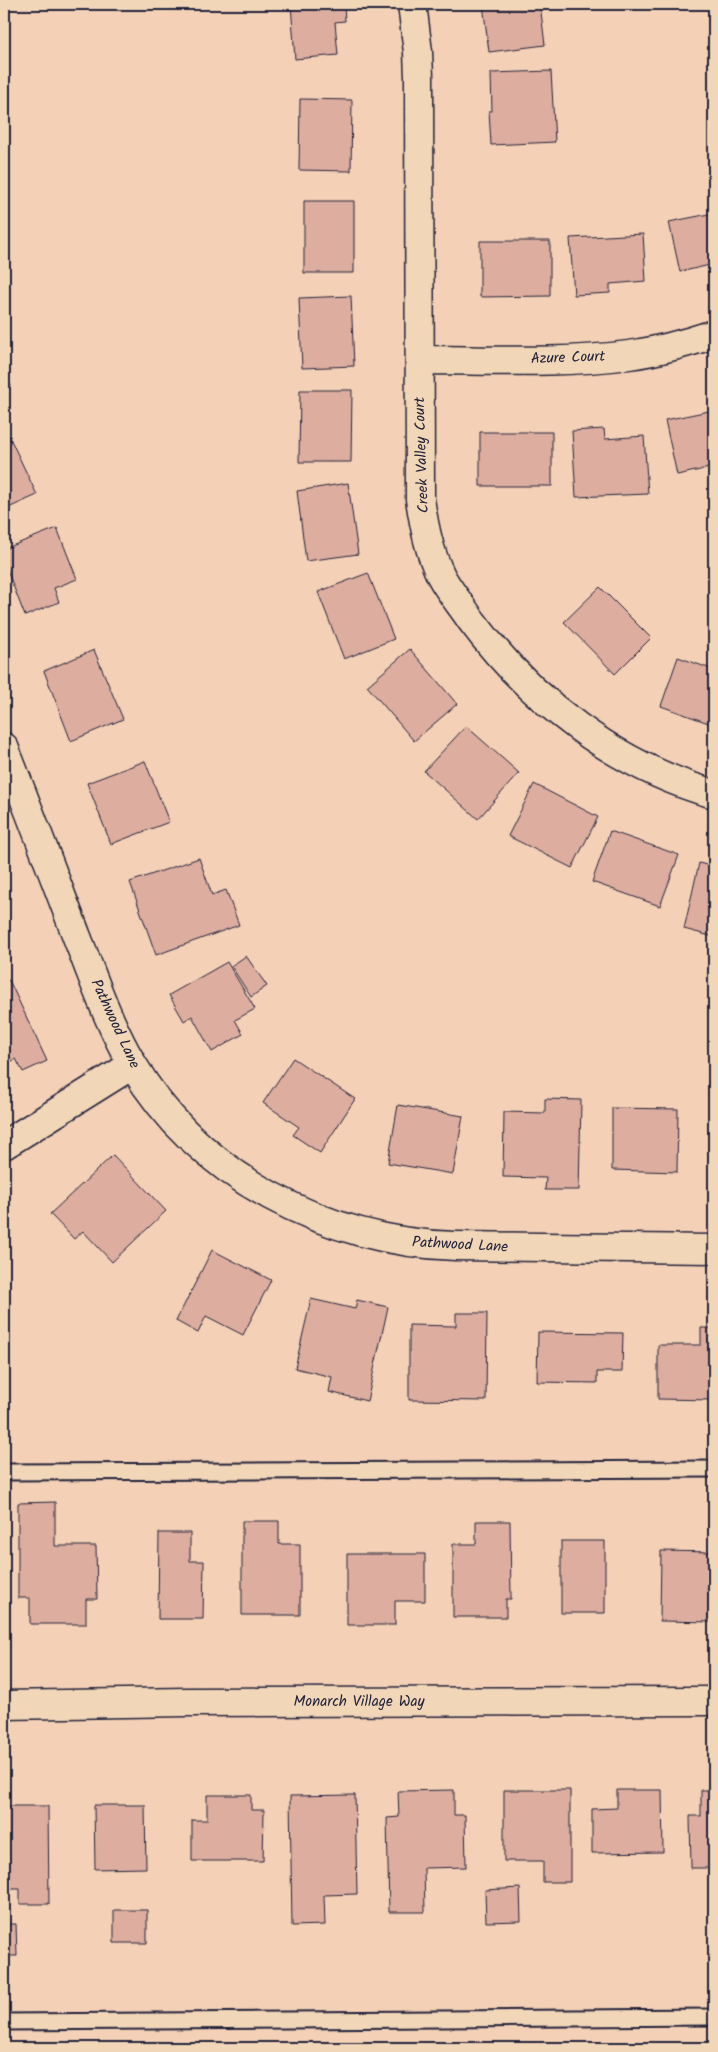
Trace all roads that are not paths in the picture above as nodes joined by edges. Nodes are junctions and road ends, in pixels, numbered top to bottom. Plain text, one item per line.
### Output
1 (412, 4) edge
2 (714, 334) edge
3 (420, 360) junction
4 (4, 747) edge
5 (714, 794) edge
6 (132, 1064) junction
7 (4, 1145) edge
8 (714, 1249) edge
9 (714, 1469) edge
10 (4, 1472) edge
11 (714, 1702) edge
12 (4, 1705) edge
13 (714, 2017) edge
14 (4, 2022) edge

1 - 3 street, Creek Valley Court
2 - 3 street, Azure Court
3 - 5 street, Creek Valley Court
4 - 6 street, Pathwood Lane
6 - 7 street
6 - 8 street, Pathwood Lane
9 - 10 lane
11 - 12 street, Monarch Village Way
13 - 14 lane

